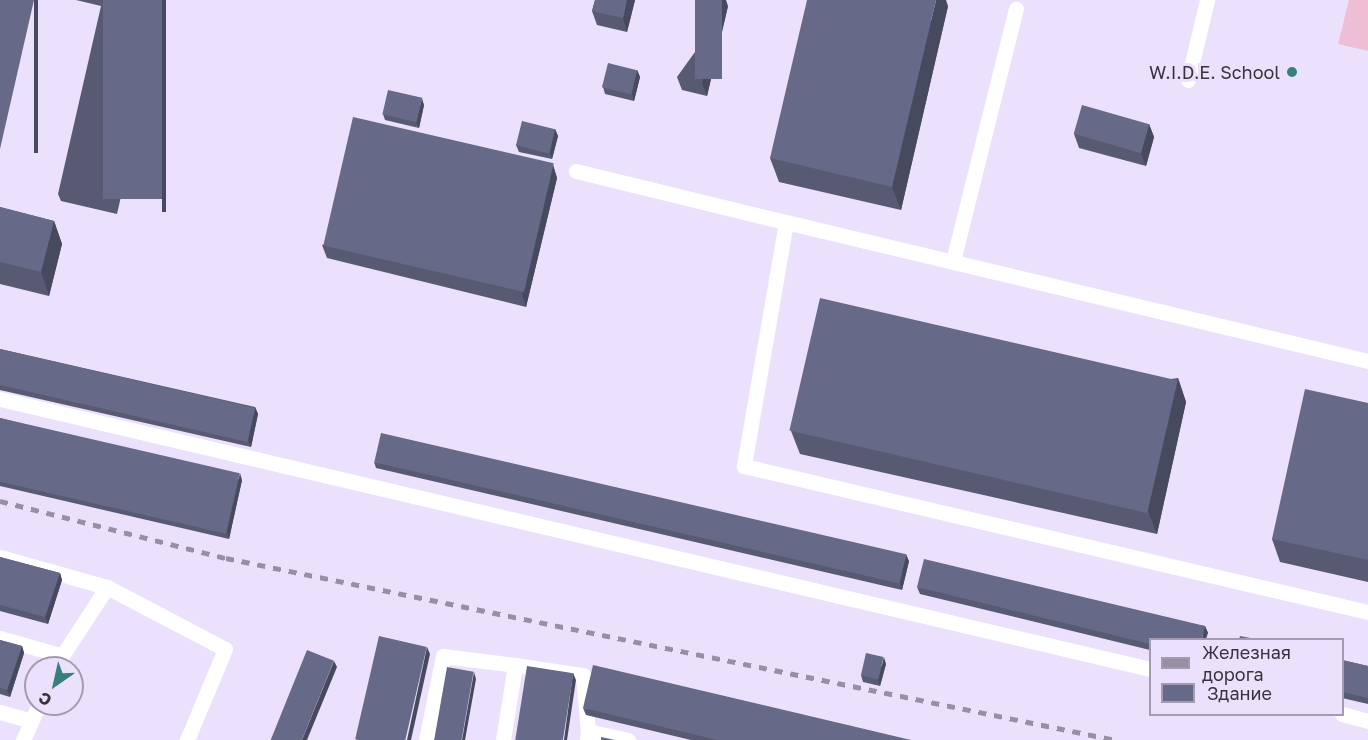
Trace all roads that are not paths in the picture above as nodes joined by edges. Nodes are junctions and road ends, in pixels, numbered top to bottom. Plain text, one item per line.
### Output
1 (1207, 0) edge
2 (1016, 9) dead end
3 (1188, 80) dead end
4 (576, 171) dead end
5 (786, 222) junction
6 (953, 261) junction
7 (1368, 361) edge
8 (0, 399) edge
9 (0, 557) edge
10 (106, 587) junction
11 (1368, 612) edge
12 (0, 638) edge
13 (45, 656) edge
14 (60, 656) edge
15 (515, 664) junction
16 (1149, 669) edge
17 (0, 712) edge
18 (1344, 715) edge
19 (33, 716) edge
20 (31, 721) junction
21 (1368, 721) edge
22 (587, 735) edge
23 (23, 740) edge
24 (187, 740) edge
25 (426, 740) edge
26 (503, 740) edge
27 (628, 740) edge

1 - 3 lane
2 - 6 lane
4 - 5 lane
5 - 6 lane
5 - 11 lane
6 - 7 lane
8 - 16 lane
9 - 10 lane
10 - 14 lane
10 - 24 lane
12 - 13 lane
15 - 22 lane
15 - 25 lane
15 - 26 lane
17 - 20 lane
18 - 21 lane
19 - 20 lane
20 - 23 lane
22 - 27 lane

